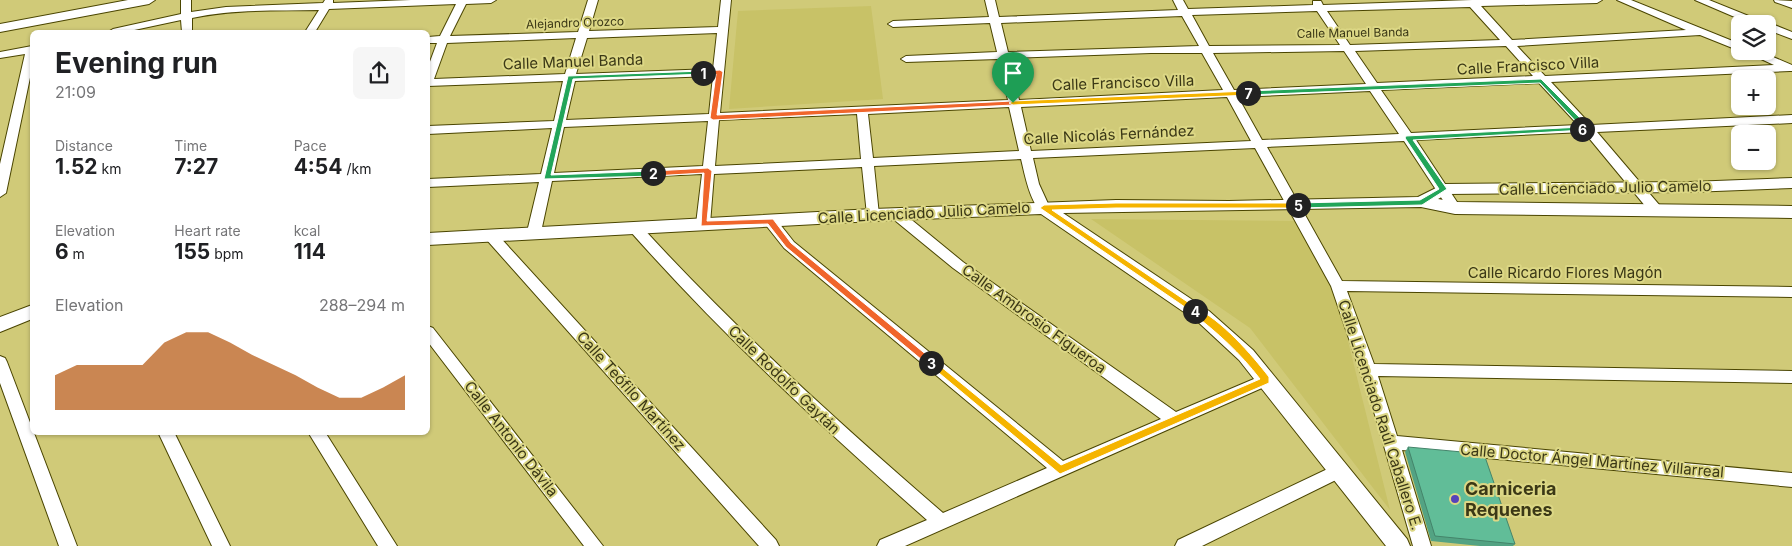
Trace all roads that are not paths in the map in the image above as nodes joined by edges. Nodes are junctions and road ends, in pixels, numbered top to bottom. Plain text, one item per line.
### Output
1 (149, 0) edge
2 (186, 0) edge
3 (462, 0) edge
4 (490, 0) edge
5 (593, 0) edge
6 (726, 0) edge
7 (990, 0) edge
8 (1178, 0) edge
9 (1597, 0) edge
10 (1622, 0) edge
11 (1700, 0) edge
12 (1779, 0) edge
13 (328, 3) edge
14 (1472, 3) junction
15 (1318, 4) edge
16 (1792, 5) edge
17 (1184, 13) junction
18 (1738, 15) edge
19 (188, 16) junction
20 (996, 20) junction
21 (893, 24) dead end
22 (0, 28) edge
23 (1776, 29) edge
24 (122, 30) edge
25 (188, 30) edge
26 (311, 30) edge
27 (724, 30) junction
28 (1702, 32) junction
29 (584, 36) junction
30 (1792, 36) edge
31 (430, 40) edge
32 (444, 40) junction
33 (1508, 43) junction
34 (1731, 44) edge
35 (1347, 48) junction
36 (30, 49) edge
37 (1205, 49) junction
38 (0, 56) edge
39 (1004, 56) junction
40 (30, 58) edge
41 (906, 59) dead end
42 (1770, 60) edge
43 (1791, 69) edge
44 (720, 72) junction
45 (430, 76) edge
46 (570, 77) junction
47 (430, 81) edge
48 (1541, 81) junction
49 (1373, 86) junction
50 (1230, 94) junction
51 (1013, 103) junction
52 (862, 110) junction
53 (713, 118) junction
54 (1792, 118) edge
55 (559, 125) junction
56 (1587, 128) junction
57 (430, 130) edge
58 (1408, 138) junction
59 (1259, 145) junction
60 (1026, 155) junction
61 (868, 162) junction
62 (708, 171) junction
63 (547, 178) junction
64 (430, 183) edge
65 (1792, 183) edge
66 (1637, 188) junction
67 (1444, 189) junction
68 (0, 193) edge
69 (1422, 202) junction
70 (1294, 205) junction
71 (1044, 208) junction
72 (1455, 208) junction
73 (1656, 210) junction
74 (1792, 212) edge
75 (873, 215) junction
76 (897, 215) junction
77 (770, 221) junction
78 (703, 224) junction
79 (635, 228) junction
80 (534, 232) junction
81 (491, 236) junction
82 (430, 239) edge
83 (1338, 286) junction
84 (1792, 292) edge
85 (30, 313) edge
86 (0, 325) edge
87 (430, 335) edge
88 (0, 362) edge
89 (1368, 370) junction
90 (1792, 377) edge
91 (1266, 380) junction
92 (1174, 419) junction
93 (167, 435) edge
94 (318, 435) edge
95 (1392, 442) junction
96 (1060, 469) junction
97 (1338, 471) junction
98 (1792, 480) edge
99 (941, 522) junction
100 (68, 546) edge
101 (221, 546) edge
102 (388, 546) edge
103 (594, 546) edge
104 (770, 546) edge
105 (886, 546) edge
106 (1184, 546) edge
107 (1399, 546) edge
108 (1422, 546) edge

1 - 22 street
2 - 19 street
3 - 4 street
3 - 13 street
3 - 32 street
5 - 29 street
6 - 27 street
7 - 20 street
8 - 17 street, Calle Licenciado Raúl Caballero E.
9 - 14 street
10 - 28 street
11 - 18 street
12 - 16 street
13 - 19 street
13 - 26 street
14 - 15 street
14 - 33 street
15 - 17 street
15 - 35 street
17 - 20 street
17 - 37 street, Calle Licenciado Raúl Caballero E.
19 - 24 street
19 - 25 street
20 - 21 street
20 - 39 street
23 - 30 street
27 - 29 street, Alejandro Orozco
27 - 44 street
28 - 33 street, Calle Manuel Banda
28 - 34 street
29 - 32 street, Alejandro Orozco
29 - 46 street
31 - 32 street, Alejandro Orozco
32 - 45 street
33 - 35 street, Calle Manuel Banda
33 - 48 street
35 - 37 street, Calle Manuel Banda
35 - 49 street
36 - 38 street
37 - 39 street, Calle Manuel Banda
37 - 50 street, Calle Licenciado Raúl Caballero E.
39 - 41 street, Calle Manuel Banda
39 - 51 street
40 - 68 street
42 - 43 street
43 - 48 street, Calle Francisco Villa
44 - 46 street, Calle Manuel Banda
44 - 53 street
46 - 47 street, Calle Manuel Banda
46 - 55 street
48 - 49 street, Calle Francisco Villa
48 - 56 street
49 - 50 street, Calle Francisco Villa
49 - 58 street
50 - 51 street, Calle Francisco Villa
50 - 59 street, Calle Licenciado Raúl Caballero E.
51 - 52 street, Calle Francisco Villa
51 - 60 street
52 - 53 street, Calle Francisco Villa
52 - 61 street
53 - 55 street, Calle Francisco Villa
53 - 62 street
54 - 56 street, Calle Nicolás Fernández
55 - 57 street, Calle Francisco Villa
55 - 63 street
56 - 58 street, Calle Nicolás Fernández
56 - 66 street
58 - 59 street, Calle Nicolás Fernández
58 - 67 street
59 - 60 street, Calle Nicolás Fernández
59 - 70 street, Calle Licenciado Raúl Caballero E.
60 - 61 street, Calle Nicolás Fernández
60 - 71 street
61 - 62 street, Calle Nicolás Fernández
61 - 75 street
62 - 63 street, Calle Nicolás Fernández
62 - 78 street
63 - 64 street, Calle Nicolás Fernández
63 - 80 street
65 - 66 street, Calle Licenciado Julio Camelo
66 - 67 street, Calle Licenciado Julio Camelo
66 - 73 street
67 - 69 street, Calle Licenciado Julio Camelo
67 - 72 street
69 - 70 street, Calle Licenciado Julio Camelo
69 - 72 street, Calle Licenciado Julio Camelo
70 - 71 street, Calle Licenciado Julio Camelo
70 - 83 street, Calle Licenciado Raúl Caballero E.
71 - 76 street, Calle Licenciado Julio Camelo
71 - 91 street, Calle Licenciado Raúl Caballero E.
72 - 73 street, Calle Licenciado Julio Camelo
73 - 74 street, Calle Licenciado Julio Camelo
75 - 76 street, Calle Licenciado Julio Camelo
75 - 77 street, Calle Licenciado Julio Camelo
76 - 92 street, Calle Ambrosio Figueroa
77 - 78 street, Calle Licenciado Julio Camelo
77 - 96 street
78 - 79 street, Calle Licenciado Julio Camelo
79 - 80 street, Calle Licenciado Julio Camelo
79 - 99 street, Calle Rodolfo Gaytán
80 - 81 street, Calle Licenciado Julio Camelo
81 - 82 street, Calle Licenciado Julio Camelo
81 - 104 street, Calle Teófilo Martínez
83 - 84 street, Calle Ricardo Flores Magón
83 - 89 street, Calle Licenciado Raúl Caballero E.
85 - 86 street
87 - 103 street, Calle Antonio Dávila
88 - 100 street
89 - 90 street
89 - 95 street, Calle Licenciado Raúl Caballero E.
91 - 92 street
91 - 97 street, Calle Licenciado Raúl Caballero E.
92 - 96 street
93 - 101 street
94 - 102 street
95 - 98 street, Calle Doctor Ángel Martínez Villarreal
95 - 108 street, Calle Licenciado Raúl Caballero E.
96 - 99 street
97 - 106 street
97 - 107 street, Calle Licenciado Raúl Caballero E.
99 - 105 street

